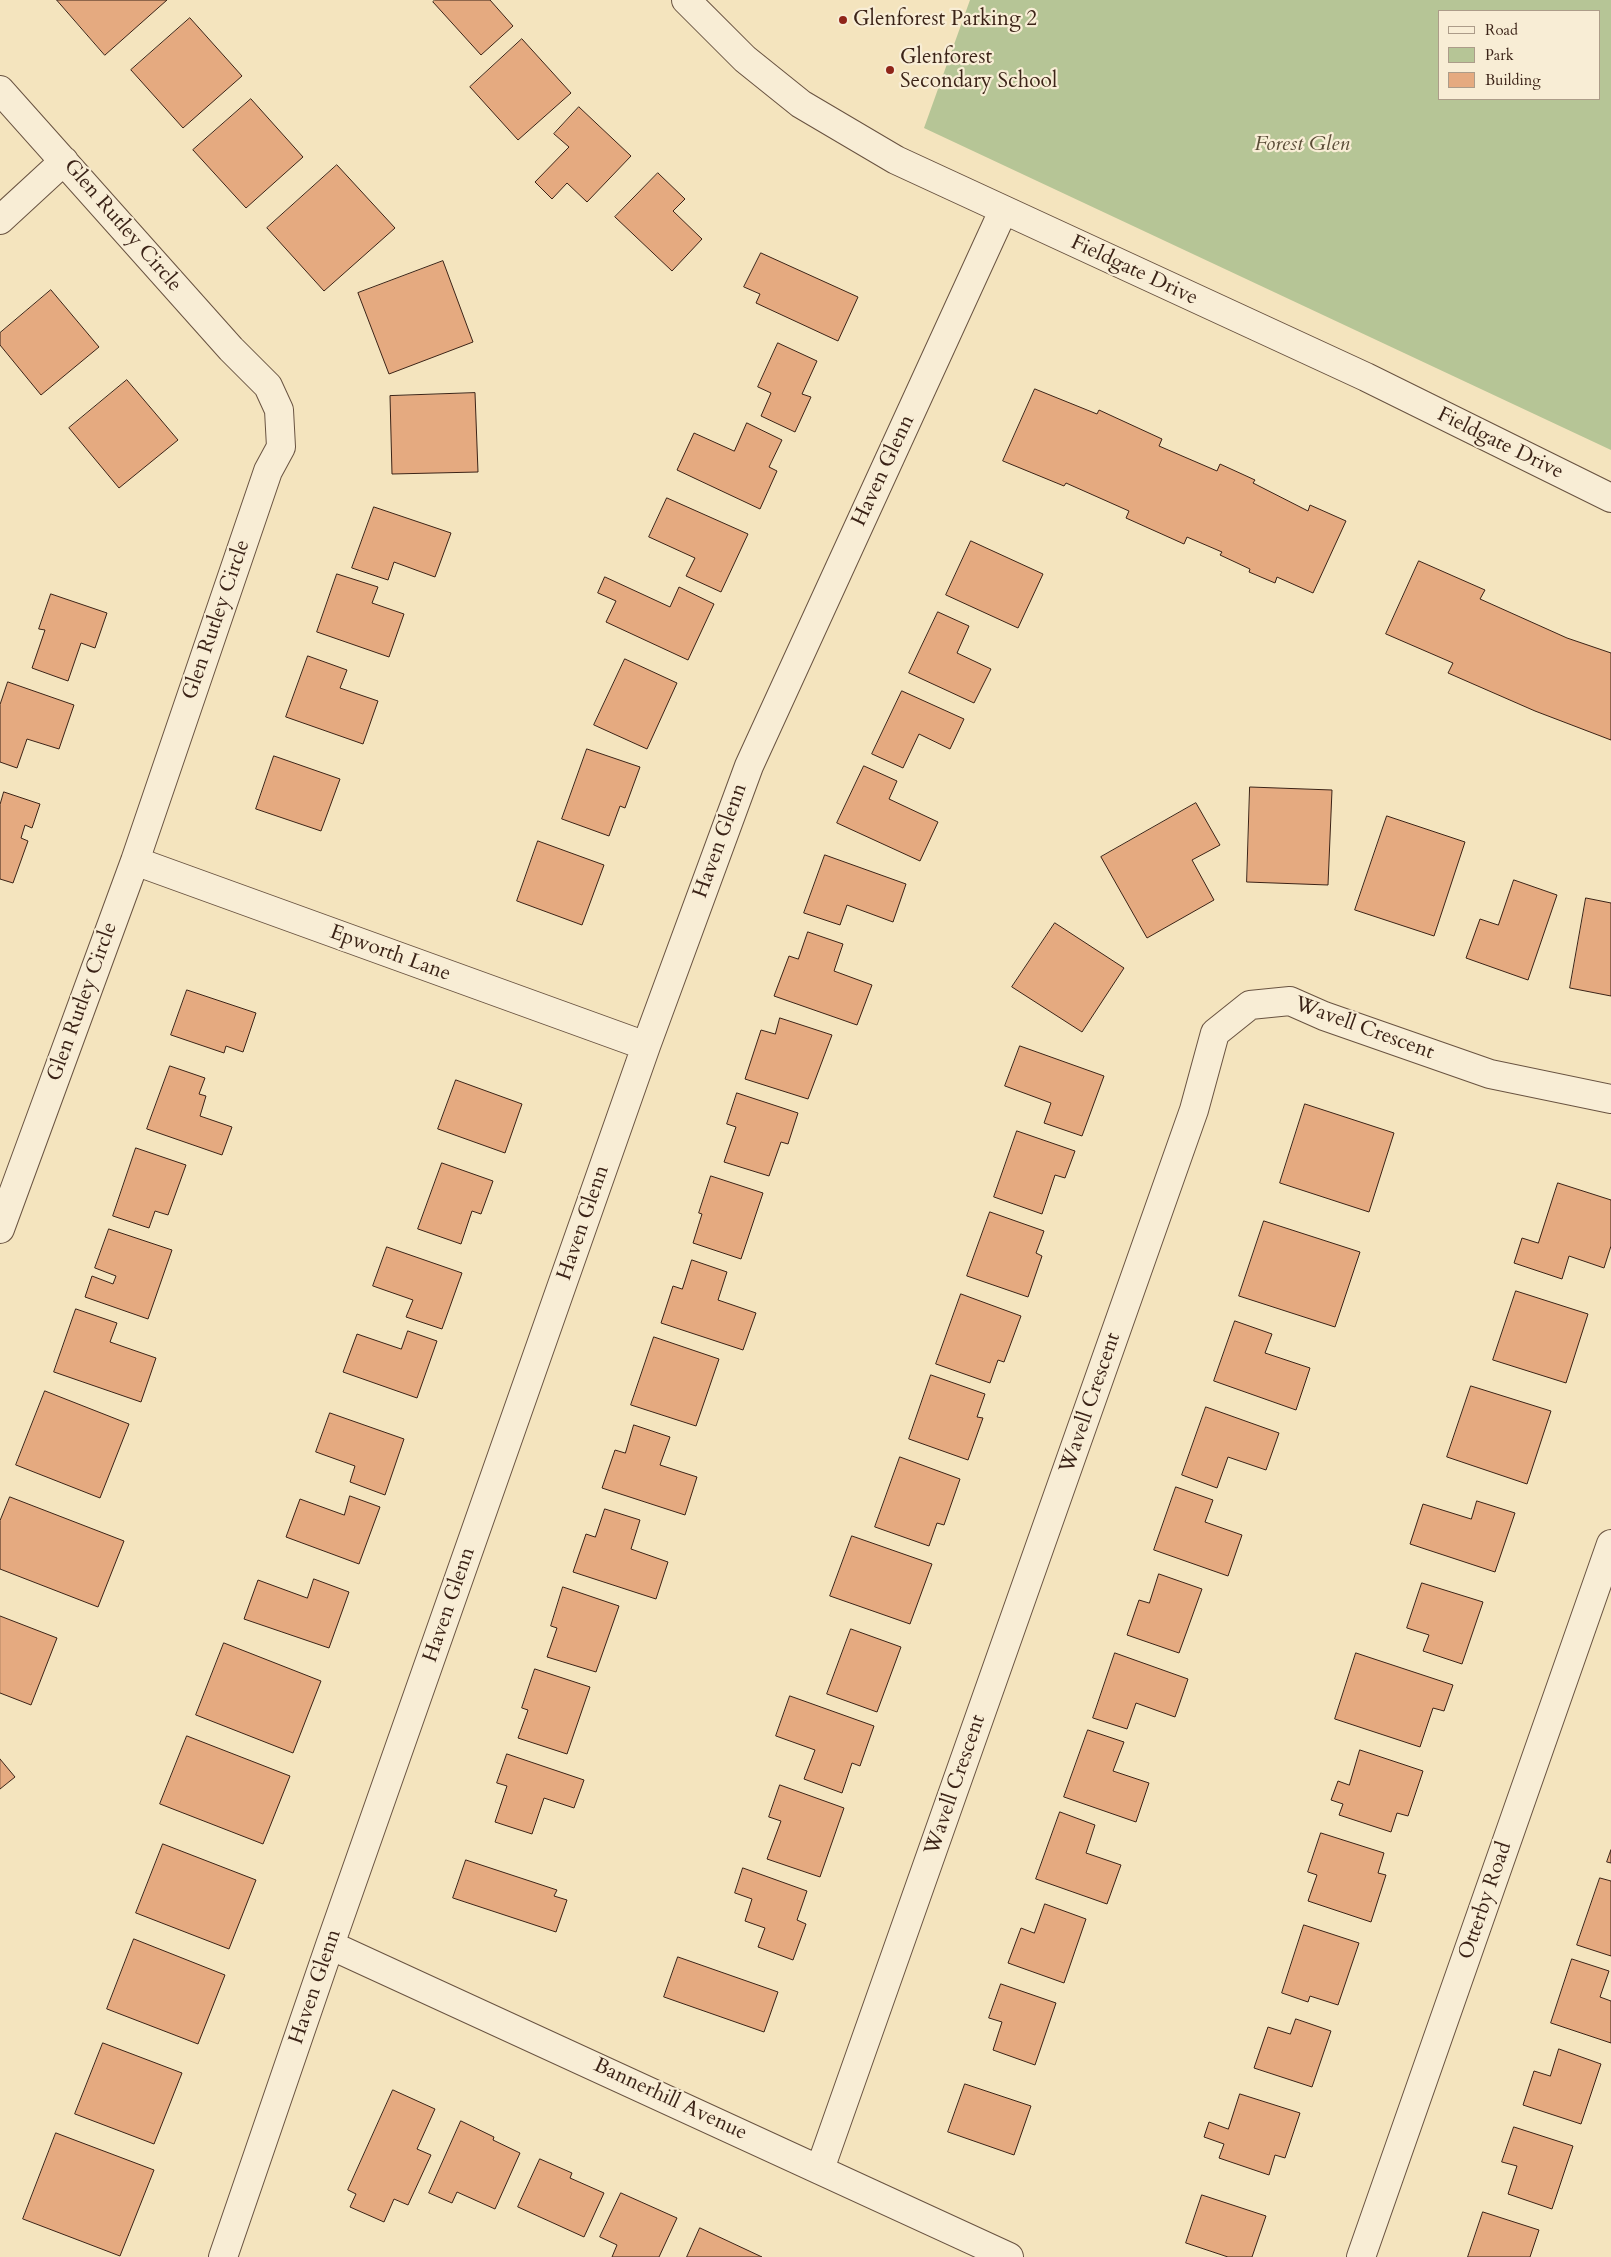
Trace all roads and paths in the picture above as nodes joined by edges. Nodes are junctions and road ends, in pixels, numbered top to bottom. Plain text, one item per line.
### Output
1 (686, 0) edge
2 (0, 90) edge
3 (64, 161) junction
4 (1003, 211) junction
5 (0, 220) edge
6 (1611, 498) edge
7 (135, 862) junction
8 (646, 1046) junction
9 (1611, 1099) edge
10 (5, 1200) edge
11 (0, 1229) edge
12 (1611, 1544) edge
13 (330, 1945) junction
14 (820, 2169) junction
15 (222, 2257) edge
16 (1009, 2257) edge
17 (1361, 2257) edge

1 - 4 street, Fieldgate Drive
2 - 3 street, Glen Rutley Circle
3 - 5 street
3 - 7 street, Glen Rutley Circle
4 - 6 street, Fieldgate Drive
4 - 8 street, Haven Glenn
7 - 8 street, Epworth Lane
7 - 10 street, Glen Rutley Circle
8 - 13 street, Haven Glenn
9 - 14 street, Wavell Crescent
10 - 11 street, Glen Rutley Circle
12 - 17 street, Otterby Road
13 - 14 street, Bannerhill Avenue
13 - 15 street, Haven Glenn
14 - 16 street, Bannerhill Avenue

